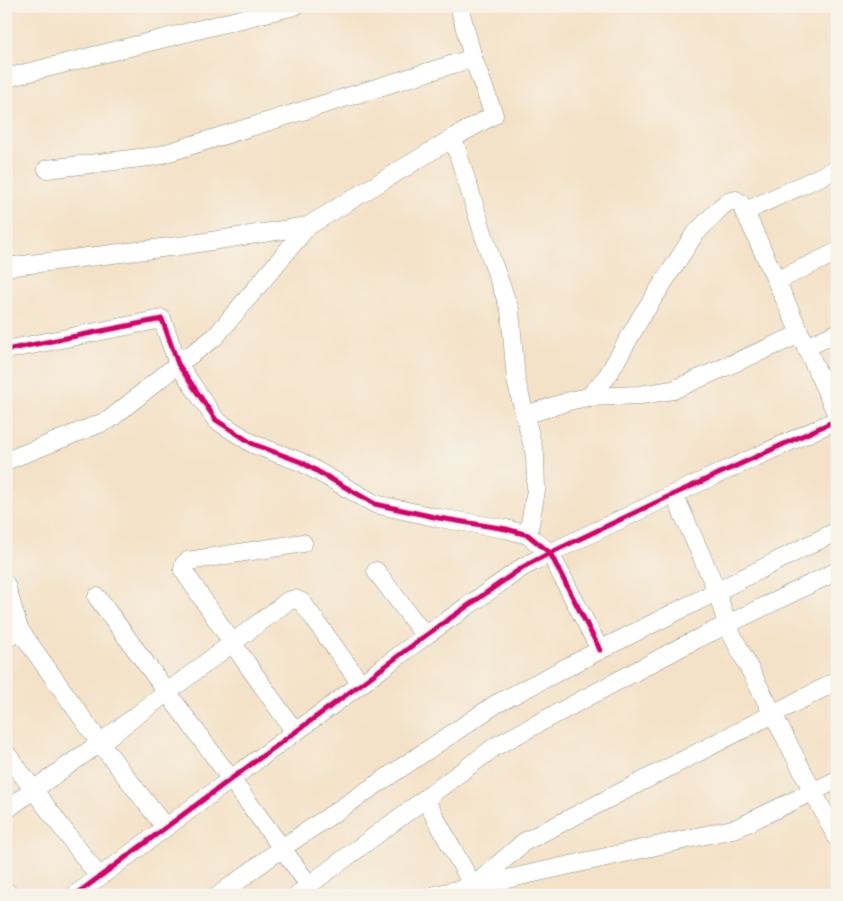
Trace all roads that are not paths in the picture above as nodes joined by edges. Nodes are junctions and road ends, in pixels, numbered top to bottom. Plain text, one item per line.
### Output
1 (295, 6) edge
2 (459, 6) edge
3 (265, 10) edge
4 (473, 58) junction
5 (6, 78) edge
6 (453, 138) junction
7 (837, 169) edge
8 (47, 170) dead end
9 (744, 212) junction
10 (308, 226) junction
11 (837, 252) edge
12 (6, 267) edge
13 (776, 281) junction
14 (837, 332) edge
15 (803, 340) junction
16 (6, 350) edge
17 (178, 364) junction
18 (589, 397) junction
19 (525, 415) junction
20 (837, 415) edge
21 (837, 420) edge
22 (6, 461) edge
23 (674, 494) junction
24 (837, 531) edge
25 (528, 535) junction
26 (303, 543) dead end
27 (550, 553) junction
28 (376, 571) dead end
29 (837, 571) edge
30 (6, 585) edge
31 (717, 591) junction
32 (97, 598) dead end
33 (727, 625) junction
34 (12, 634) edge
35 (425, 636) junction
36 (233, 644) junction
37 (600, 650) junction
38 (837, 681) edge
39 (361, 684) junction
40 (167, 693) junction
41 (773, 714) junction
42 (295, 732) junction
43 (100, 743) junction
44 (6, 753) edge
45 (230, 779) junction
46 (837, 780) edge
47 (33, 790) junction
48 (813, 792) junction
49 (425, 799) junction
50 (6, 810) edge
51 (165, 827) junction
52 (837, 838) edge
53 (282, 848) junction
54 (99, 877) junction
55 (303, 890) edge
56 (6, 891) edge
57 (474, 891) edge
58 (9, 895) edge
59 (75, 895) edge
60 (218, 895) edge
61 (435, 895) edge

1 - 3 street
2 - 4 street
3 - 5 street
4 - 6 street
4 - 8 street
6 - 10 street
6 - 19 street
7 - 9 street
9 - 13 street
9 - 18 street
10 - 12 street
10 - 17 street
11 - 13 street
13 - 15 street
14 - 15 street
15 - 18 street
15 - 20 street
16 - 17 street
17 - 22 street
17 - 25 street
18 - 19 street
19 - 25 street
21 - 23 street
23 - 27 street
23 - 31 street
24 - 31 street
25 - 27 street
26 - 36 street
27 - 35 street
27 - 37 street
28 - 35 street
29 - 33 street
30 - 34 street
31 - 33 street
31 - 37 street
32 - 40 street
33 - 41 street
33 - 49 street
34 - 43 street
35 - 39 street
36 - 39 street
36 - 40 street
36 - 42 street
37 - 53 street
38 - 41 street
39 - 42 street
40 - 43 street
40 - 45 street
41 - 48 street
41 - 57 street
42 - 45 street
43 - 47 street
43 - 51 street
44 - 47 street
45 - 51 street
45 - 53 street
46 - 48 street
47 - 50 street
47 - 54 street
48 - 52 street
48 - 57 street
49 - 55 street
49 - 57 street
51 - 54 street
53 - 55 street
53 - 60 street
54 - 59 street
56 - 58 street
57 - 61 street

